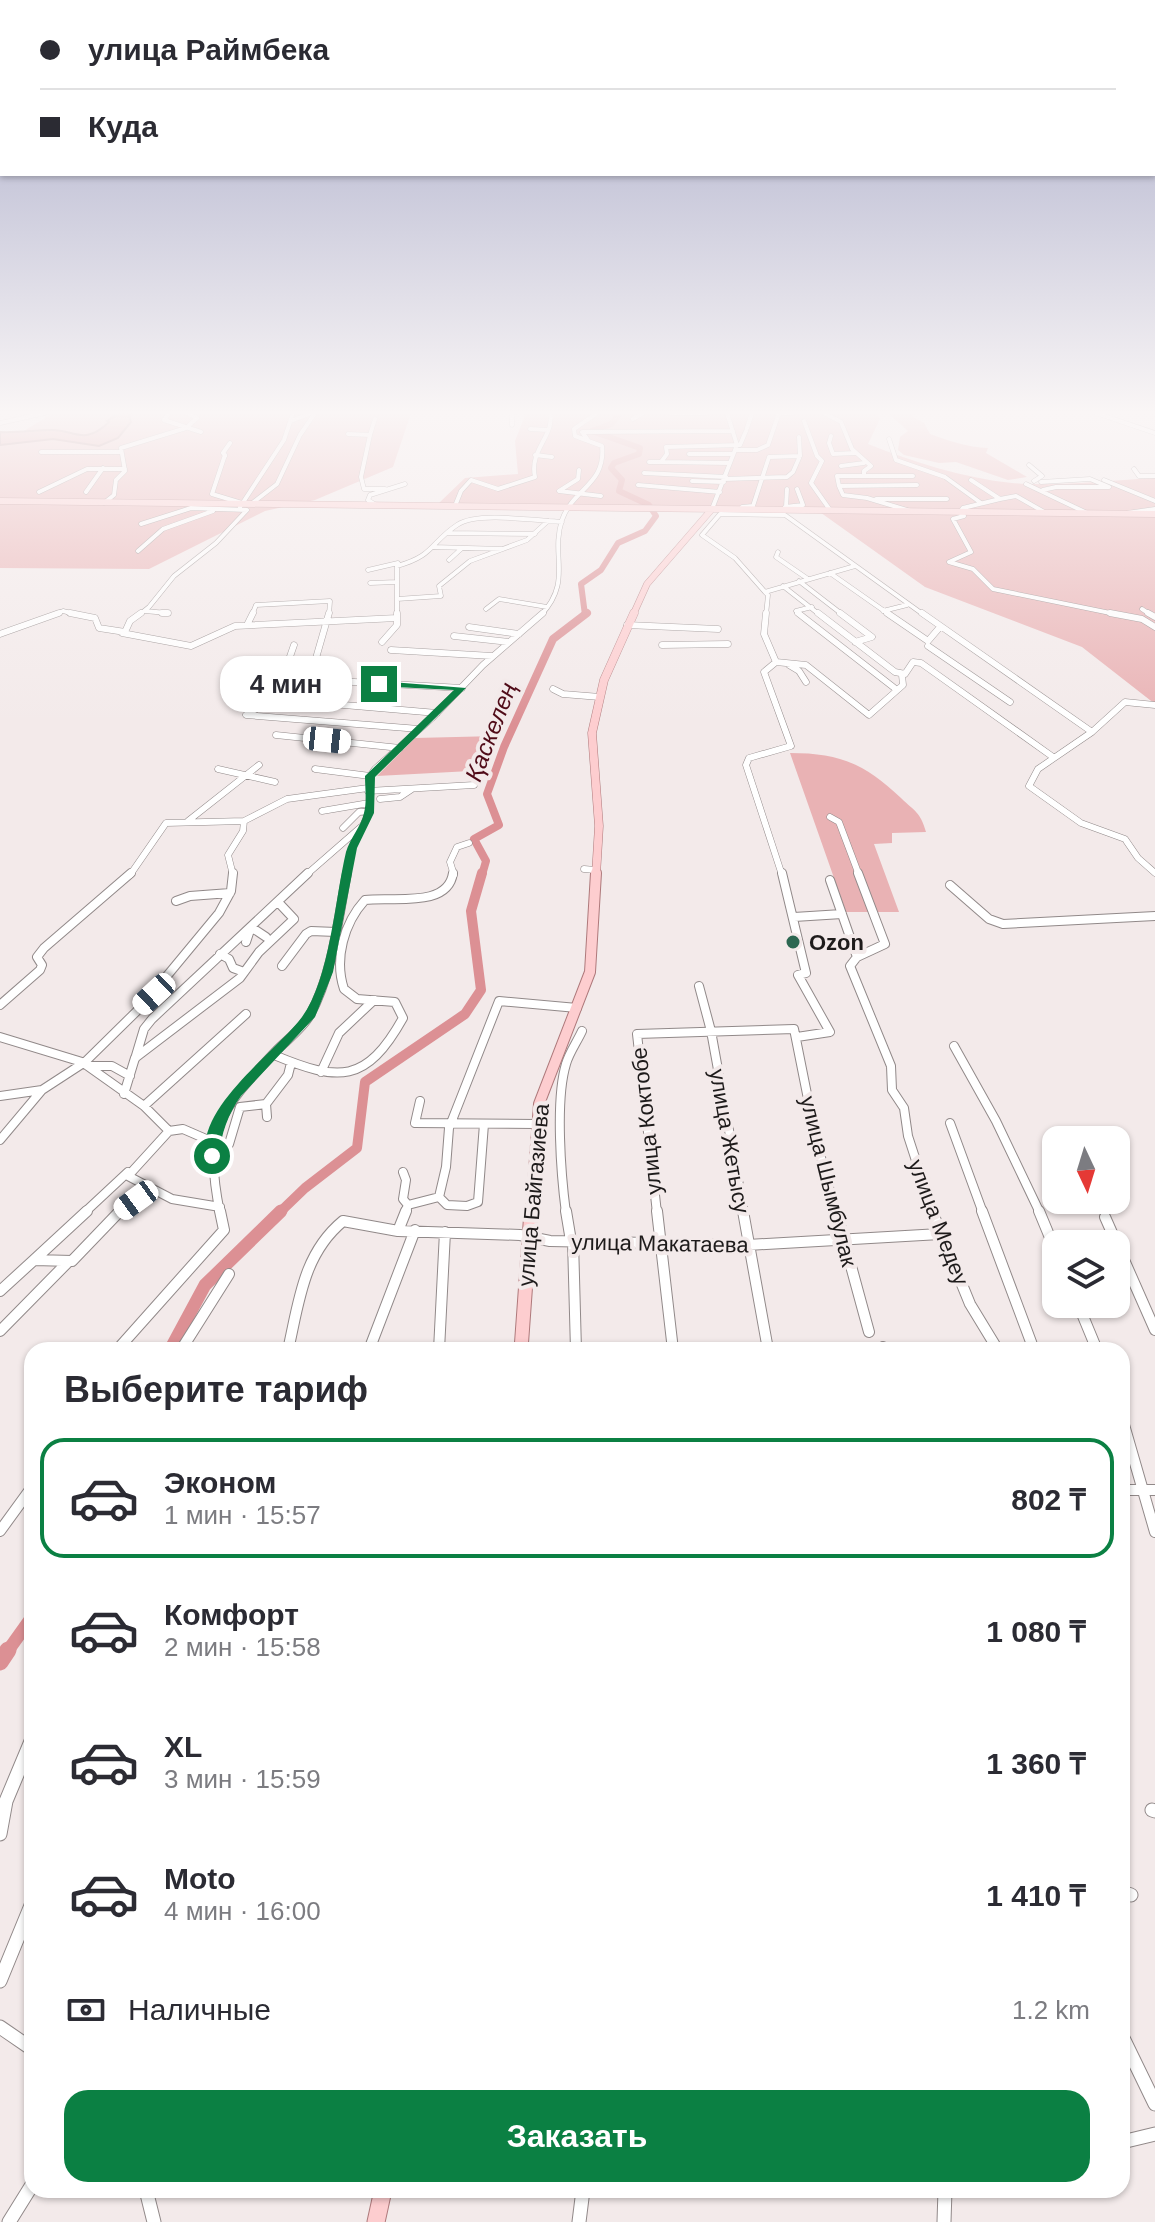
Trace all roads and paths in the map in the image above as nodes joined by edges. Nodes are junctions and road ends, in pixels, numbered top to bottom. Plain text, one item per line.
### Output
1 (162, 517) edge
2 (199, 517) edge
3 (244, 517) edge
4 (549, 517) edge
5 (564, 517) edge
6 (709, 517) edge
7 (718, 517) edge
8 (786, 517) edge
9 (957, 517) edge
10 (541, 520) junction
11 (548, 521) junction
12 (562, 522) junction
13 (141, 524) dead end
14 (448, 533) junction
15 (536, 534) junction
16 (690, 535) junction
17 (703, 537) junction
18 (433, 547) junction
19 (461, 548) junction
20 (508, 549) junction
21 (138, 551) dead end
22 (778, 552) dead end
23 (449, 560) dead end
24 (398, 562) junction
25 (855, 566) junction
26 (368, 570) dead end
27 (830, 572) junction
28 (808, 579) junction
29 (799, 581) junction
30 (397, 582) junction
31 (370, 583) dead end
32 (783, 586) junction
33 (313, 591) dead end
34 (765, 592) junction
35 (397, 599) junction
36 (308, 602) junction
37 (907, 605) junction
38 (547, 607) junction
39 (812, 607) junction
40 (486, 609) dead end
41 (1142, 609) dead end
42 (144, 611) junction
43 (883, 611) junction
44 (168, 613) dead end
45 (397, 618) junction
46 (1155, 618) edge
47 (1147, 620) junction
48 (327, 621) junction
49 (247, 625) junction
50 (627, 625) junction
51 (686, 626) junction
52 (469, 627) dead end
53 (940, 627) junction
54 (1155, 627) edge
55 (718, 629) dead end
56 (122, 633) junction
57 (0, 634) edge
58 (519, 634) junction
59 (454, 636) dead end
60 (382, 642) dead end
61 (509, 642) junction
62 (855, 642) junction
63 (691, 644) junction
64 (728, 644) dead end
65 (929, 644) junction
66 (294, 645) dead end
67 (662, 645) dead end
68 (391, 650) dead end
69 (492, 656) junction
70 (917, 661) junction
71 (778, 662) junction
72 (286, 672) junction
73 (312, 672) junction
74 (902, 675) junction
75 (269, 680) dead end
76 (340, 681) junction
77 (806, 682) dead end
78 (396, 686) junction
79 (361, 687) dead end
80 (384, 689) junction
81 (553, 689) dead end
82 (897, 690) junction
83 (459, 691) junction
84 (600, 697) junction
85 (309, 702) dead end
86 (1010, 702) dead end
87 (1155, 705) edge
88 (437, 713) junction
89 (419, 729) junction
90 (1092, 732) junction
91 (276, 735) dead end
92 (400, 748) junction
93 (1053, 757) junction
94 (259, 765) dead end
95 (218, 769) dead end
96 (315, 769) dead end
97 (246, 776) junction
98 (370, 776) junction
99 (275, 782) dead end
100 (474, 785) dead end
101 (413, 788) junction
102 (368, 790) junction
103 (380, 799) dead end
104 (369, 807) junction
105 (322, 811) dead end
106 (830, 817) dead end
107 (244, 821) junction
108 (187, 822) junction
109 (362, 826) junction
110 (343, 828) dead end
111 (469, 843) dead end
112 (1155, 873) edge
113 (830, 880) dead end
114 (950, 885) dead end
115 (231, 893) junction
116 (176, 901) dead end
117 (278, 902) junction
118 (842, 914) junction
119 (1155, 916) edge
120 (794, 917) junction
121 (251, 927) junction
122 (283, 931) junction
123 (336, 932) junction
124 (266, 937) dead end
125 (246, 942) dead end
126 (280, 943) dead end
127 (220, 954) junction
128 (857, 957) junction
129 (282, 966) dead end
130 (242, 975) junction
131 (699, 986) dead end
132 (374, 1000) junction
133 (0, 1005) edge
134 (577, 1008) junction
135 (246, 1014) dead end
136 (582, 1031) dead end
137 (711, 1031) junction
138 (796, 1033) junction
139 (0, 1037) edge
140 (954, 1046) dead end
141 (274, 1055) junction
142 (135, 1059) junction
143 (291, 1063) junction
144 (86, 1064) junction
145 (321, 1072) junction
146 (130, 1076) junction
147 (42, 1090) junction
148 (124, 1094) junction
149 (0, 1096) edge
150 (420, 1101) dead end
151 (266, 1104) junction
152 (144, 1106) junction
153 (267, 1117) dead end
154 (950, 1123) dead end
155 (450, 1124) junction
156 (484, 1124) junction
157 (536, 1124) junction
158 (169, 1131) junction
159 (0, 1140) edge
160 (213, 1142) junction
161 (229, 1144) dead end
162 (129, 1172) junction
163 (403, 1172) dead end
164 (149, 1189) junction
165 (439, 1197) junction
166 (408, 1205) junction
167 (220, 1207) junction
168 (1105, 1217) dead end
169 (415, 1230) junction
170 (1047, 1230) edge
171 (398, 1231) junction
172 (445, 1232) junction
173 (940, 1234) junction
174 (529, 1237) junction
175 (842, 1239) junction
176 (572, 1241) junction
177 (659, 1242) junction
178 (748, 1245) junction
179 (34, 1260) junction
180 (68, 1263) junction
181 (229, 1274) dead end
182 (0, 1291) edge
183 (1084, 1318) edge
184 (1155, 1330) edge
185 (0, 1331) edge
186 (869, 1332) dead end
187 (124, 1342) edge
188 (186, 1342) edge
189 (290, 1342) edge
190 (372, 1342) edge
191 (439, 1342) edge
192 (522, 1342) edge
193 (576, 1342) edge
194 (672, 1342) edge
195 (767, 1342) edge
196 (993, 1342) edge
197 (1031, 1342) edge
198 (1094, 1342) edge
199 (1130, 1439) edge
200 (1150, 1490) edge
201 (24, 1498) edge
202 (14, 1511) junction
203 (0, 1514) edge
204 (0, 1531) edge
205 (1155, 1532) edge
206 (24, 1758) edge
207 (0, 1834) edge
208 (24, 1922) edge
209 (0, 1981) edge
210 (0, 2027) edge
211 (24, 2044) edge
212 (1130, 2054) edge
213 (1155, 2104) edge
214 (1155, 2134) edge
215 (1130, 2140) edge
216 (24, 2198) edge
217 (148, 2198) edge
218 (381, 2198) edge
219 (582, 2198) edge
220 (945, 2198) edge
221 (9, 2222) edge
222 (154, 2222) edge
223 (376, 2222) edge
224 (579, 2222) edge
225 (944, 2222) edge

1 - 13 street
2 - 21 street
3 - 42 street
4 - 10 street
5 - 12 street
6 - 16 main road, улица Байгазиева
7 - 17 street
8 - 25 street
9 - 47 street
10 - 11 street
10 - 14 street
11 - 12 street
11 - 15 street
12 - 38 street
14 - 15 street
14 - 18 street
15 - 20 street
16 - 17 street
16 - 50 main road, улица Байгазиева
17 - 34 street
18 - 19 street
18 - 24 street
19 - 20 street
19 - 23 street
20 - 35 street
22 - 28 street
24 - 26 street
24 - 30 street
25 - 27 street
25 - 37 street
27 - 28 street
27 - 43 street
28 - 29 street
29 - 32 street
29 - 62 street
30 - 31 street
30 - 35 street
32 - 34 street
32 - 39 street
33 - 36 street
34 - 71 street
35 - 45 street
36 - 48 street
36 - 49 street
37 - 43 street
37 - 53 street
38 - 40 street
38 - 58 street
39 - 62 street
39 - 82 street
41 - 46 street
42 - 44 street
42 - 56 street
43 - 65 street
45 - 48 street
45 - 60 street
46 - 47 street
47 - 54 street
48 - 49 street
48 - 73 street
49 - 56 street
50 - 51 street
50 - 84 main road, улица Байгазиева
51 - 55 street
51 - 63 street
52 - 58 street
53 - 65 street
53 - 90 street
56 - 57 street
58 - 61 street
59 - 61 street
61 - 69 street
62 - 74 street
63 - 64 street
63 - 67 street
65 - 70 street
65 - 86 street
66 - 72 street
68 - 69 street
69 - 83 street
70 - 74 street
70 - 93 street
71 - 77 street
71 - 82 street
71 - 120 street
72 - 73 street
72 - 75 street
73 - 76 street
74 - 82 street
76 - 78 street
76 - 89 street
78 - 80 street
78 - 83 street
79 - 80 street
80 - 83 street
81 - 84 street
83 - 88 street
84 - 134 main road, улица Байгазиева
85 - 88 street
87 - 90 street
88 - 89 street
89 - 92 street
90 - 93 street
91 - 92 street
92 - 98 street
93 - 112 street
94 - 97 street
95 - 97 street
96 - 98 street
97 - 99 street
97 - 108 street
98 - 102 street
100 - 101 street
101 - 102 street
101 - 103 street
102 - 104 street
102 - 107 street
104 - 105 street
104 - 109 street
104 - 110 street
106 - 128 street
107 - 108 street
107 - 115 street
108 - 133 street
109 - 117 street
109 - 123 street
111 - 132 street
113 - 118 street
114 - 119 street
115 - 116 street
115 - 144 street
117 - 121 street
117 - 122 street
118 - 120 street
118 - 128 street
120 - 138 street
121 - 124 street
121 - 125 street
121 - 127 street
122 - 126 street
122 - 130 street
123 - 129 street
123 - 141 street
127 - 130 street
127 - 142 street
128 - 173 street, улица Медеу
130 - 142 street
131 - 137 street, улица Жетысу
132 - 145 street
132 - 145 street
134 - 155 street
134 - 157 main road, улица Байгазиева
135 - 152 street
136 - 176 street
137 - 138 street
137 - 177 street, улица Коктобе
137 - 178 street, улица Жетысу
138 - 175 street, улица Шымбулак
139 - 144 street
140 - 170 street
141 - 143 street
141 - 160 street
142 - 146 street
143 - 145 street
143 - 151 street
144 - 146 street
144 - 147 street
144 - 148 street
146 - 148 street
147 - 149 street
147 - 159 street
148 - 152 street
150 - 155 street
151 - 153 street
151 - 161 street
152 - 158 street
154 - 197 street
155 - 156 street
155 - 165 street
156 - 157 street
156 - 165 street
157 - 174 main road, улица Байгазиева
158 - 160 street
158 - 162 street
160 - 167 street
162 - 164 street
162 - 179 street
163 - 166 street
164 - 167 street
164 - 180 street
165 - 166 street
166 - 171 street
167 - 187 street
168 - 184 street
169 - 171 street, улица Макатаева
169 - 172 street, улица Макатаева
169 - 190 street
171 - 189 street, улица Макатаева
172 - 174 street, улица Макатаева
172 - 191 street
173 - 175 street, улица Макатаева
173 - 196 street, улица Медеу
174 - 176 street, улица Макатаева
174 - 192 main road, улица Байгазиева
175 - 178 street, улица Макатаева
175 - 186 street, улица Шымбулак
176 - 177 street, улица Макатаева
176 - 193 street
177 - 178 street, улица Макатаева
177 - 194 street, улица Коктобе
178 - 195 street, улица Жетысу
179 - 180 street
179 - 182 street
180 - 185 street
181 - 188 street
183 - 198 street
199 - 200 street
200 - 205 street
201 - 202 street
202 - 203 street
202 - 204 street
206 - 207 street
208 - 209 street
210 - 211 street
212 - 213 street
214 - 215 street
216 - 221 street
217 - 222 street
218 - 223 main road
219 - 224 street
220 - 225 street

